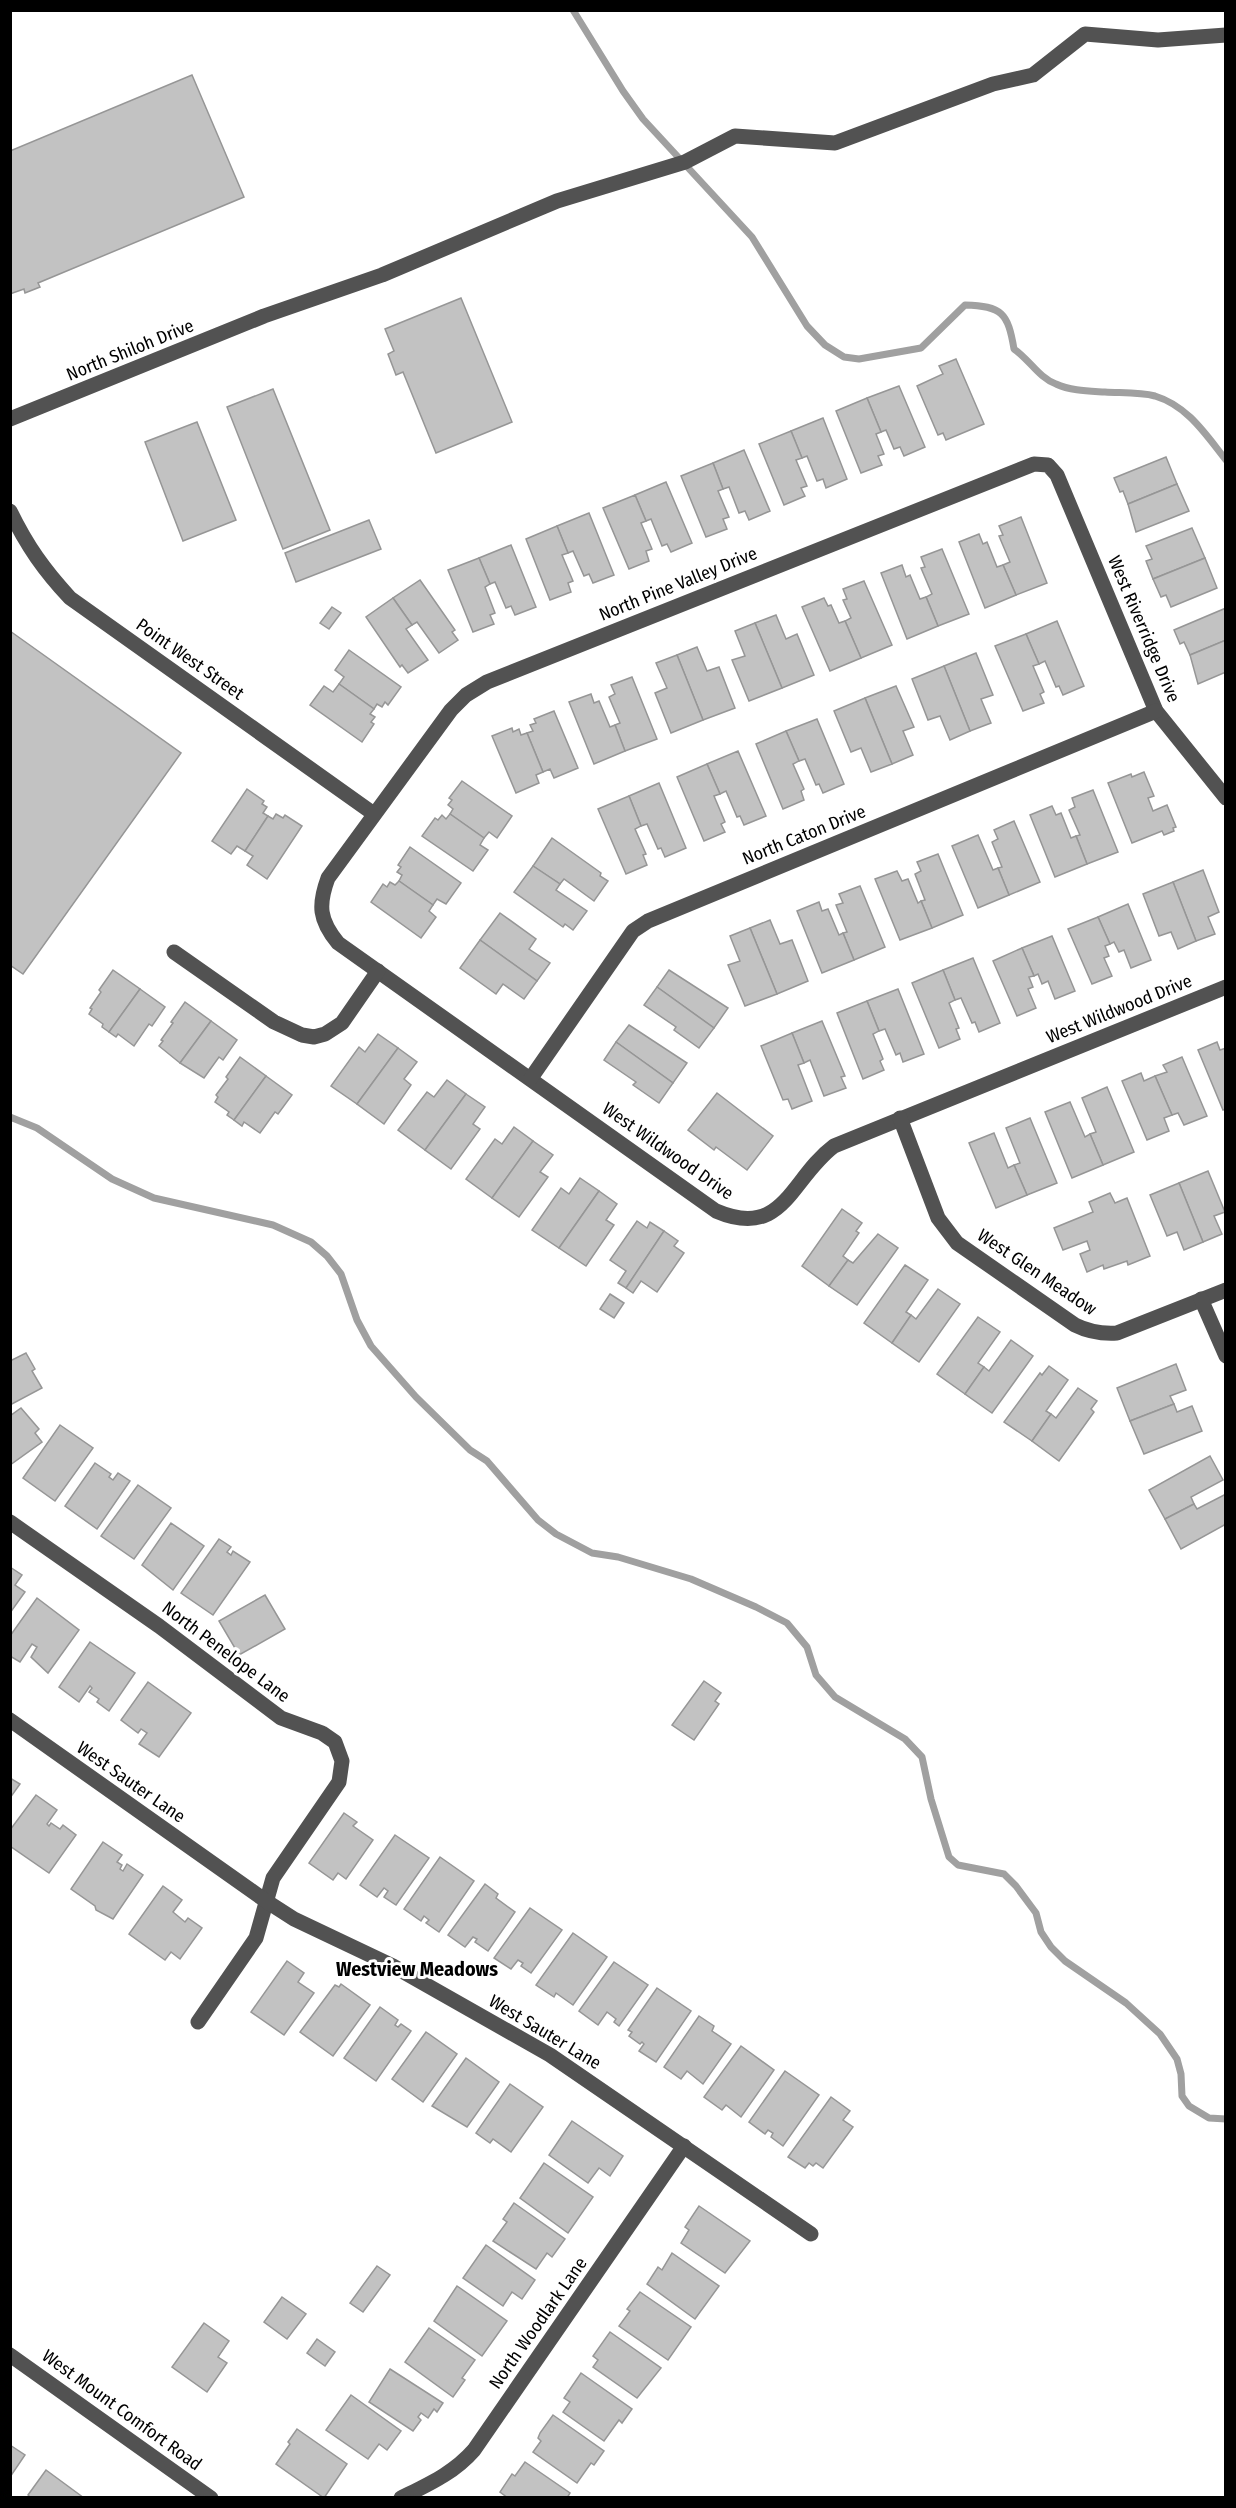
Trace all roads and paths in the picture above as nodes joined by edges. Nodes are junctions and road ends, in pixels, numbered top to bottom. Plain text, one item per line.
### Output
1 (1226, 35) edge
2 (10, 419) edge
3 (1048, 465) joint
4 (10, 511) edge
5 (1156, 711) junction
6 (1226, 798) edge
7 (374, 814) junction
8 (174, 952) dead end
9 (378, 971) junction
10 (1226, 987) edge
11 (531, 1078) junction
12 (900, 1118) junction
13 (1226, 1290) edge
14 (1202, 1299) junction
15 (1226, 1356) edge
16 (10, 1522) edge
17 (10, 1720) edge
18 (266, 1901) junction
19 (198, 2022) dead end
20 (684, 2146) junction
21 (811, 2234) dead end
22 (10, 2355) edge
23 (211, 2498) edge
24 (402, 2498) edge

1 - 2 street, North Shiloh Drive
3 - 5 street, West Riverridge Drive
3 - 7 street, North Pine Valley Drive
4 - 7 street, Point West Street
5 - 6 street, West Riverridge Drive
5 - 11 street, North Caton Drive
7 - 9 street, West Wildwood Drive
8 - 9 street
9 - 11 street, West Wildwood Drive
10 - 12 street, West Wildwood Drive
11 - 12 street, West Wildwood Drive
12 - 14 street, West Glen Meadow
13 - 14 street, West Glen Meadow
14 - 15 street
16 - 18 street, North Penelope Lane
17 - 18 street, West Sauter Lane
18 - 19 street, North Penelope Lane
18 - 20 street, West Sauter Lane
20 - 21 street, West Sauter Lane
20 - 24 street, North Woodlark Lane
22 - 23 street, West Mount Comfort Road

